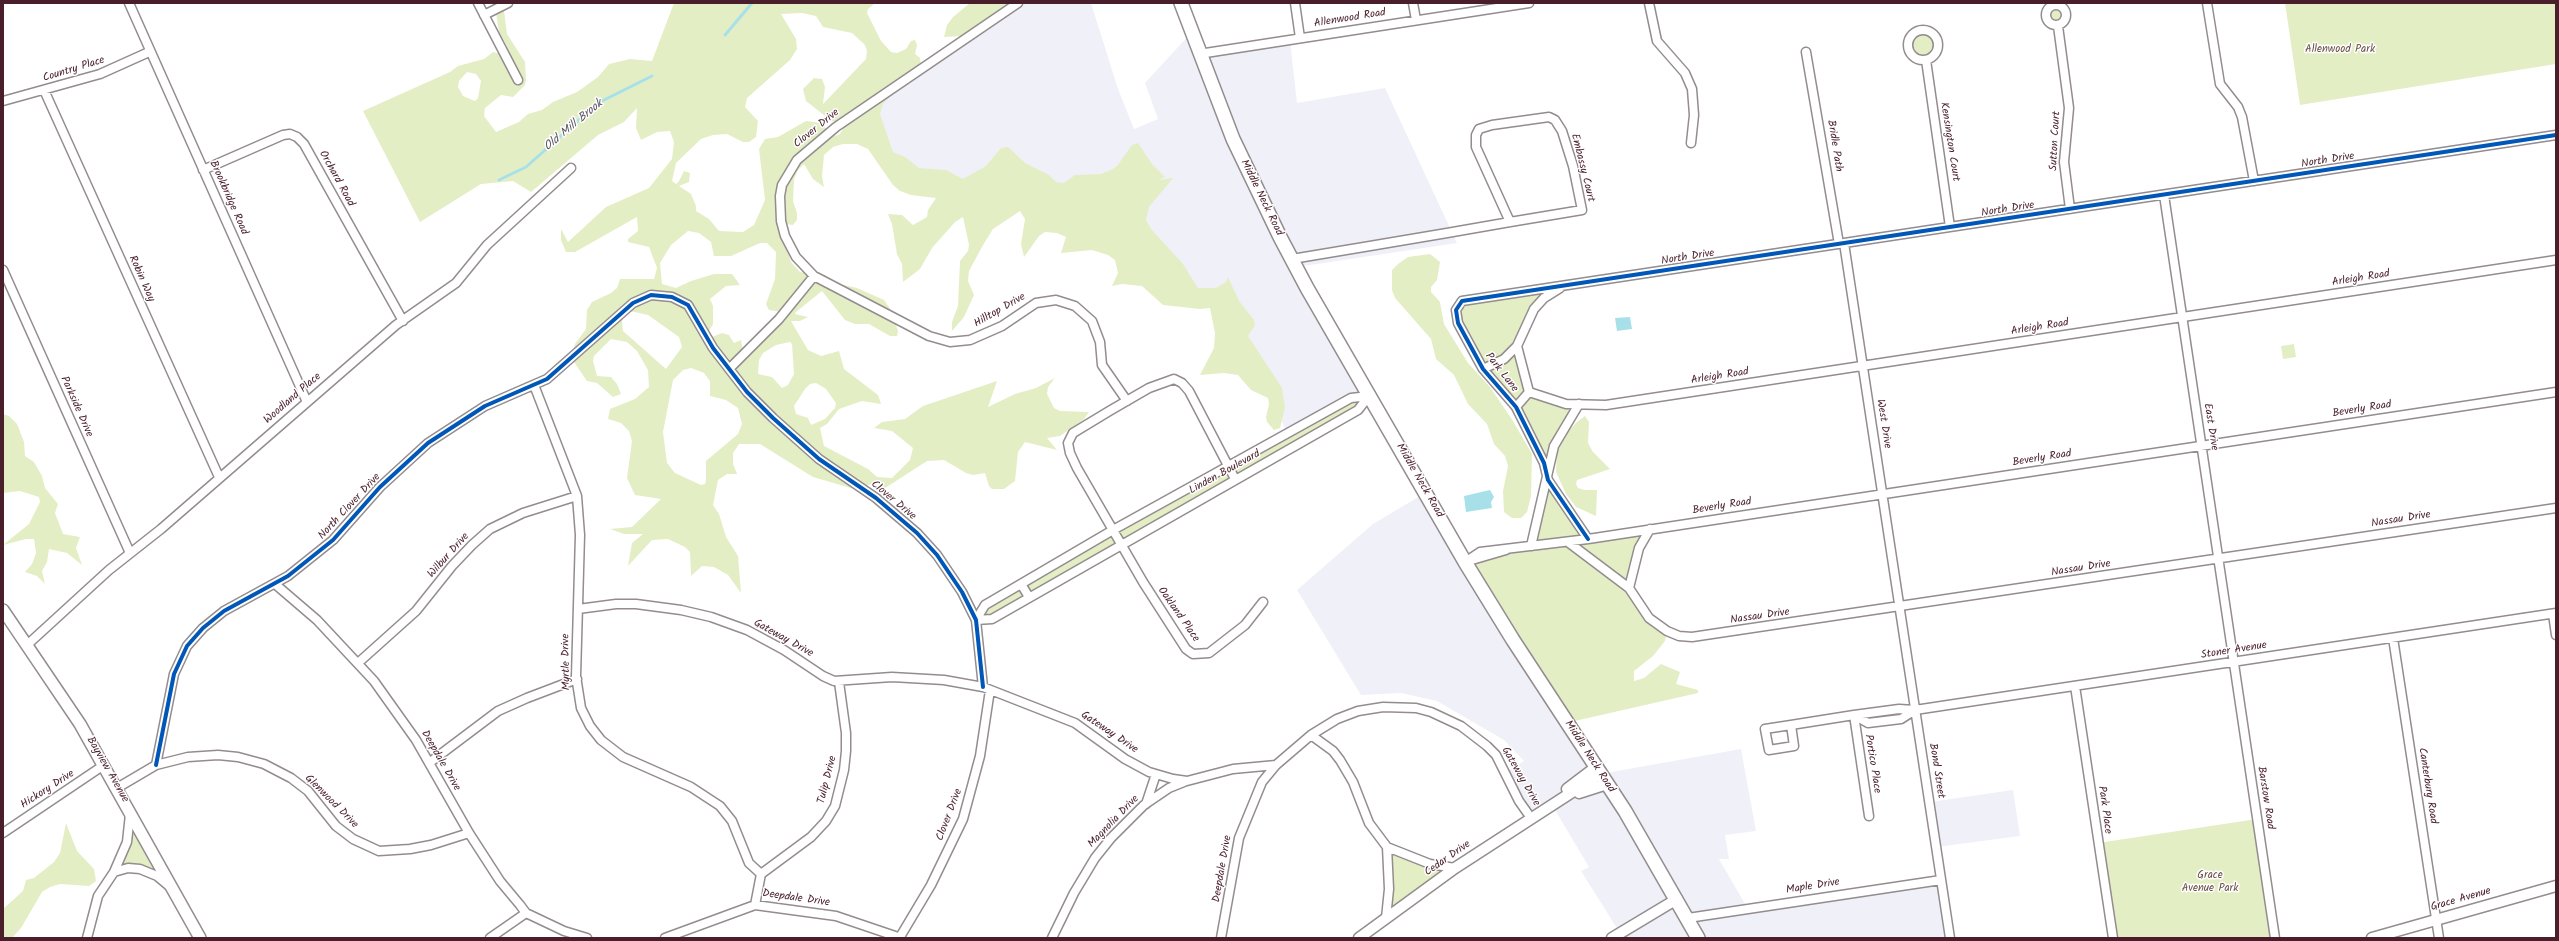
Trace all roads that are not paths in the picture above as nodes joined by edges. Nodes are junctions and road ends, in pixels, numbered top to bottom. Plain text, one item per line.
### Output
1 (129, 3) edge
2 (478, 3) edge
3 (508, 3) edge
4 (1181, 3) edge
5 (1295, 3) edge
6 (1413, 3) edge
7 (1529, 3) edge
8 (1649, 3) edge
9 (2206, 3) edge
10 (1016, 4) edge
11 (484, 15) junction
12 (1416, 20) junction
13 (2058, 26) dead end
14 (1300, 38) junction
15 (149, 52) junction
16 (1806, 52) dead end
17 (1199, 54) junction
18 (1926, 60) dead end
19 (518, 80) dead end
20 (44, 90) junction
21 (3, 101) edge
22 (2556, 135) edge
23 (1692, 143) dead end
24 (572, 168) dead end
25 (203, 170) junction
26 (2254, 181) junction
27 (2164, 195) junction
28 (2070, 209) junction
29 (1510, 222) junction
30 (1950, 227) junction
31 (1841, 244) junction
32 (1292, 259) junction
33 (2556, 260) edge
34 (3, 270) edge
35 (814, 276) junction
36 (1562, 286) junction
37 (1462, 301) joint
38 (2182, 317) junction
39 (403, 322) junction
40 (1517, 346) junction
41 (1864, 366) junction
42 (730, 368) junction
43 (1483, 369) junction
44 (534, 385) junction
45 (1529, 392) junction
46 (2556, 392) edge
47 (1369, 396) junction
48 (1127, 401) junction
49 (307, 402) junction
50 (1340, 404) junction
51 (1579, 404) junction
52 (1516, 407) junction
53 (1347, 416) junction
54 (2202, 446) junction
55 (1228, 464) junction
56 (219, 477) junction
57 (1235, 479) junction
58 (1548, 480) junction
59 (1883, 494) junction
60 (577, 496) junction
61 (2556, 508) edge
62 (1650, 529) junction
63 (1113, 530) junction
64 (1588, 539) junction
65 (1568, 542) junction
66 (1120, 544) junction
67 (1531, 546) junction
68 (130, 553) junction
69 (2219, 559) junction
70 (1465, 562) junction
71 (275, 584) junction
72 (1021, 584) junction
73 (1629, 588) junction
74 (1029, 597) junction
75 (1263, 602) dead end
76 (1899, 608) junction
77 (578, 609) junction
78 (3, 610) edge
79 (2554, 614) edge
80 (976, 620) junction
81 (2556, 635) edge
82 (2394, 638) junction
83 (27, 645) junction
84 (2234, 662) junction
85 (358, 663) junction
86 (576, 679) junction
87 (839, 682) junction
88 (2075, 686) junction
89 (986, 688) junction
90 (1915, 710) junction
91 (1854, 715) junction
92 (1791, 725) dead end
93 (1311, 735) junction
94 (428, 763) junction
95 (104, 765) junction
96 (156, 765) junction
97 (1276, 765) junction
98 (1156, 774) junction
99 (1601, 775) junction
100 (1187, 781) junction
101 (117, 788) junction
102 (1146, 804) junction
103 (1553, 804) junction
104 (130, 811) junction
105 (1869, 816) dead end
106 (1531, 818) junction
107 (468, 832) junction
108 (3, 833) edge
109 (1387, 846) junction
110 (1455, 868) junction
111 (114, 872) junction
112 (761, 874) junction
113 (1941, 880) junction
114 (2556, 886) edge
115 (171, 888) junction
116 (1677, 899) junction
117 (755, 905) junction
118 (526, 912) junction
119 (1386, 918) junction
120 (1688, 918) junction
121 (2436, 920) junction
122 (900, 937) edge
123 (86, 938) edge
124 (200, 938) edge
125 (490, 938) edge
126 (587, 938) edge
127 (665, 938) edge
128 (1052, 938) edge
129 (1221, 938) edge
130 (1359, 938) edge
131 (1612, 938) edge
132 (1698, 938) edge
133 (1950, 938) edge
134 (2113, 938) edge
135 (2275, 938) edge
136 (2372, 938) edge
137 (2439, 938) edge

1 - 15 street, Brookbridge Road
2 - 11 street
3 - 11 street
4 - 17 main road, Middle Neck Road
5 - 14 street
6 - 12 street
7 - 12 street, Allenwood Road
8 - 23 street
9 - 26 street
10 - 35 street, Clover Drive
11 - 19 street
12 - 14 street, Allenwood Road
13 - 28 street, Sutton Court
14 - 17 street, Allenwood Road
15 - 20 street, Country Place
15 - 25 street, Brookbridge Road
16 - 31 street, Bridle Path
17 - 32 main road, Middle Neck Road
18 - 30 street, Kensington Court
20 - 21 street, Country Place
20 - 56 street, Robin Way
22 - 26 street, North Drive
24 - 39 street, Woodland Place
25 - 39 street, Orchard Road
25 - 49 street, Brookbridge Road
26 - 27 street, North Drive
27 - 28 street, North Drive
27 - 38 street, East Drive
28 - 30 street, North Drive
29 - 29 street, Embassy Court
29 - 32 street, Embassy Court
30 - 31 street, North Drive
31 - 36 street, North Drive
31 - 41 street, West Drive
32 - 47 main road, Middle Neck Road
33 - 38 street, Arleigh Road
34 - 68 street, Parkside Drive
35 - 42 street
35 - 48 street, Hilltop Drive
36 - 37 street, North Drive
36 - 40 street
37 - 43 street, Park Lane
38 - 41 street, Arleigh Road
38 - 54 street, East Drive
39 - 49 street, Woodland Place
40 - 43 street
40 - 45 street
41 - 51 street, Arleigh Road
41 - 59 street, West Drive
42 - 44 street, North Clover Drive
42 - 80 street, Clover Drive
43 - 52 street, Park Lane
44 - 60 street, Myrtle Drive
44 - 71 street, North Clover Drive
45 - 51 street, Arleigh Road
45 - 52 street
46 - 54 street, Beverly Road
47 - 50 street, Linden Boulevard
47 - 53 street, Linden Boulevard
47 - 70 main road, Middle Neck Road
48 - 55 street, Oakland Place
48 - 63 street, Oakland Place
49 - 56 street, Woodland Place
50 - 53 street
50 - 55 street, Linden Boulevard
51 - 58 street, Park Lane
52 - 58 street, Park Lane
53 - 57 street, Linden Boulevard
54 - 59 street, Beverly Road
54 - 69 street, East Drive
55 - 57 street, Oakland Place
55 - 63 street, Linden Boulevard
56 - 68 street, Woodland Place
57 - 66 street, Linden Boulevard
58 - 64 street, Park Lane
58 - 67 street, Park Lane
59 - 62 street, Beverly Road
59 - 76 street, West Drive
60 - 77 street, Myrtle Drive
60 - 85 street, Wilbur Drive
61 - 69 street, Nassau Drive
62 - 64 street, Beverly Road
62 - 73 street
63 - 66 street, Oakland Place
63 - 72 street, Linden Boulevard
64 - 65 street, Beverly Road
65 - 67 street, Beverly Road
65 - 73 street, Nassau Drive
66 - 74 street, Linden Boulevard
66 - 75 street, Oakland Place
67 - 70 street, Beverly Road
68 - 83 street, Woodland Place
69 - 76 street, Nassau Drive
69 - 84 street, East Drive
70 - 99 main road, Middle Neck Road
71 - 85 street, Deepdale Drive
71 - 96 street, North Clover Drive
72 - 74 street
72 - 80 street, Linden Boulevard
73 - 76 street, Nassau Drive
74 - 80 street, Linden Boulevard
76 - 90 street, Bond Street
77 - 86 street, Myrtle Drive
77 - 87 street, Gateway Drive
78 - 83 main road, Bayview Avenue
79 - 81 street
79 - 82 street, Stoner Avenue
80 - 89 street, Clover Drive
82 - 84 street, Stoner Avenue
82 - 121 street, Canterbury Road
83 - 95 main road, Bayview Avenue
84 - 88 street, Stoner Avenue
84 - 135 street, Barstow Road
85 - 94 street, Deepdale Drive
86 - 94 street
86 - 112 street, Myrtle Drive
87 - 89 street, Gateway Drive
87 - 112 street, Tulip Drive
88 - 90 street, Stoner Avenue
88 - 134 street, Park Place
89 - 98 street, Gateway Drive
89 - 122 street, Clover Drive
90 - 91 street, Stoner Avenue
90 - 113 street, Bond Street
91 - 92 street, Stoner Avenue
91 - 105 street, Portico Place
93 - 97 street, Gateway Drive
93 - 106 street, Gateway Drive
93 - 109 street
94 - 107 street, Deepdale Drive
95 - 101 main road, Bayview Avenue
95 - 108 street, Hickory Drive
96 - 101 street, Glenwood Drive
96 - 107 street, Glenwood Drive
97 - 100 street, Gateway Drive
97 - 129 street, Deepdale Drive
98 - 100 street, Gateway Drive
98 - 102 street
99 - 103 street
99 - 103 street, Cedar Drive
99 - 116 main road, Middle Neck Road
100 - 102 street, Magnolia Drive
101 - 104 main road, Bayview Avenue
102 - 128 street, Magnolia Drive
103 - 106 street, Cedar Drive
104 - 111 street
104 - 115 main road, Bayview Avenue
106 - 110 street, Cedar Drive
107 - 118 street, Deepdale Drive
109 - 110 street
109 - 119 street
110 - 119 street, Cedar Drive
111 - 115 street
111 - 123 street
112 - 117 street
113 - 120 street, Maple Drive
113 - 133 street, Bond Street
114 - 121 street, Grace Avenue
115 - 124 main road, Bayview Avenue
116 - 120 main road, Middle Neck Road
116 - 131 street
117 - 122 street, Deepdale Drive
117 - 127 street, Deepdale Drive
118 - 125 street
118 - 126 street, Deepdale Drive
119 - 130 street, Cedar Drive
120 - 132 main road, Middle Neck Road
121 - 136 street, Grace Avenue
121 - 137 street, Canterbury Road

